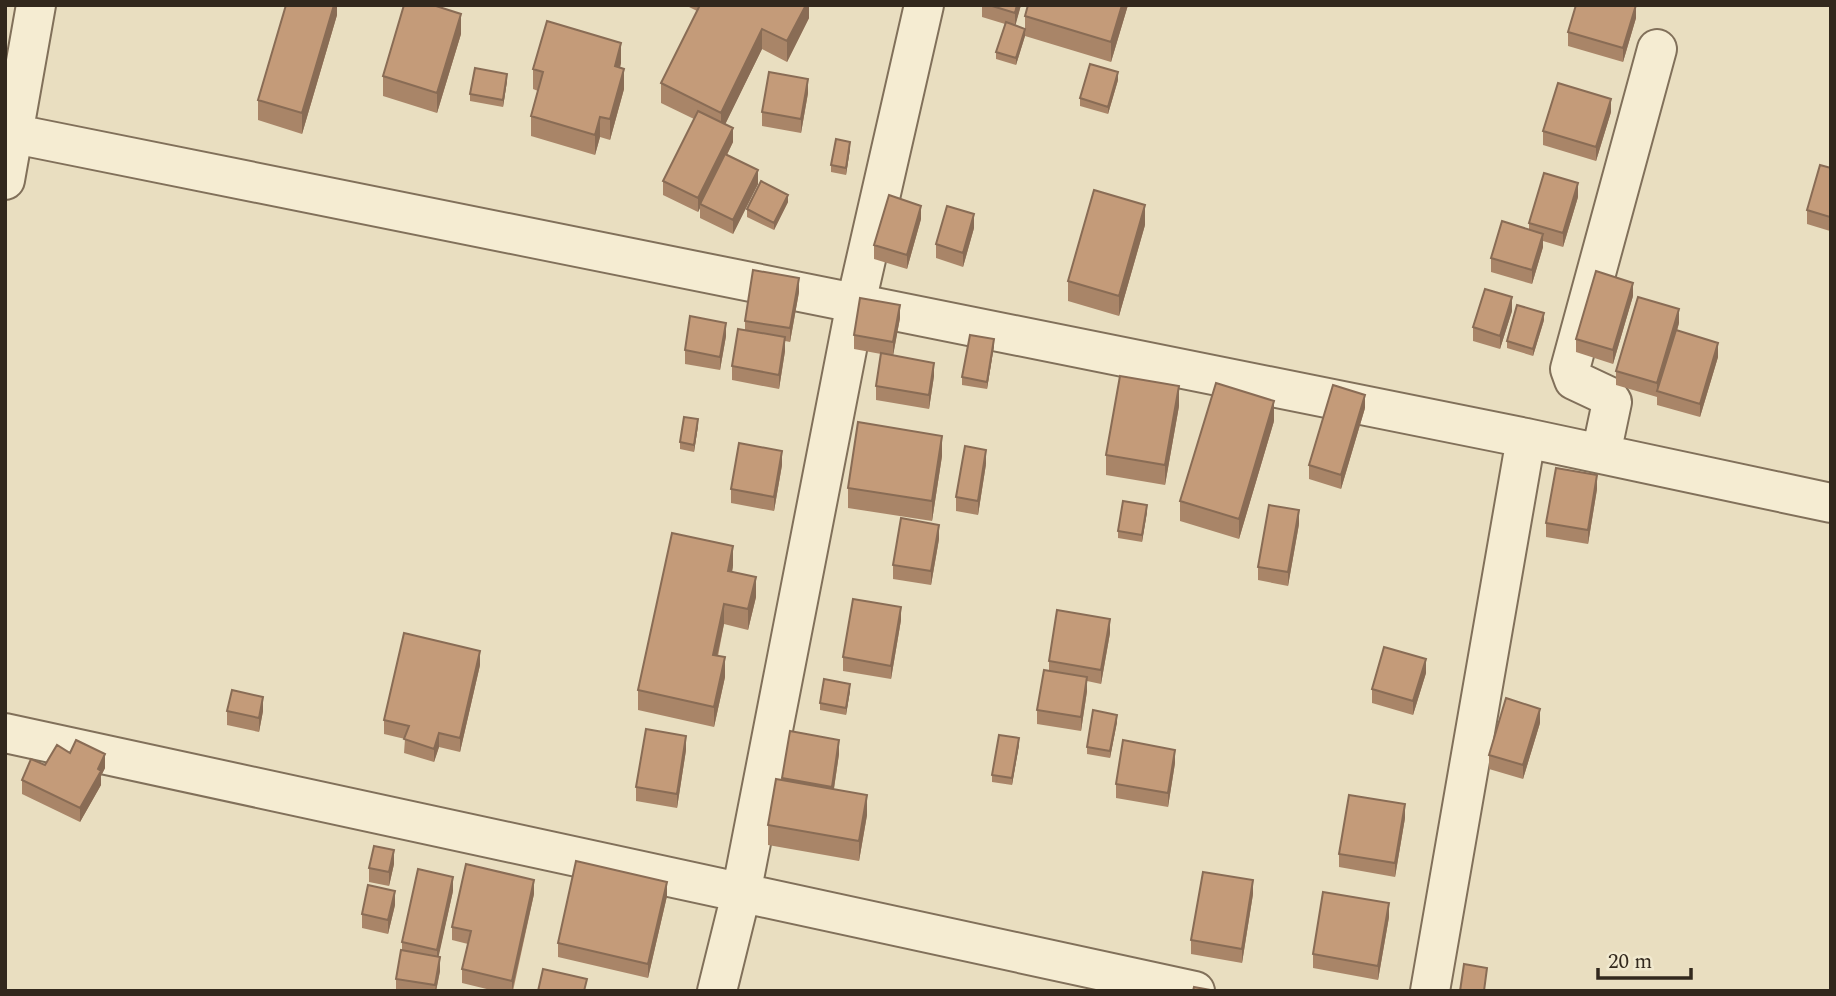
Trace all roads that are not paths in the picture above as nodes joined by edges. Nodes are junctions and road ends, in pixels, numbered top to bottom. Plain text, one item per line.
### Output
1 (36, 5) edge
2 (924, 5) edge
3 (1657, 49) dead end
4 (10, 133) edge
5 (5, 180) edge
6 (856, 303) junction
7 (1526, 438) junction
8 (1601, 454) junction
9 (1831, 503) edge
10 (5, 733) edge
11 (741, 894) junction
12 (717, 991) edge
13 (1195, 991) edge
14 (1430, 991) edge

1 - 4 street
2 - 6 street
3 - 8 street
4 - 5 street
4 - 6 street
6 - 7 street
6 - 11 street
7 - 8 street
7 - 14 street
8 - 9 street
10 - 11 street
11 - 12 street
11 - 13 street

